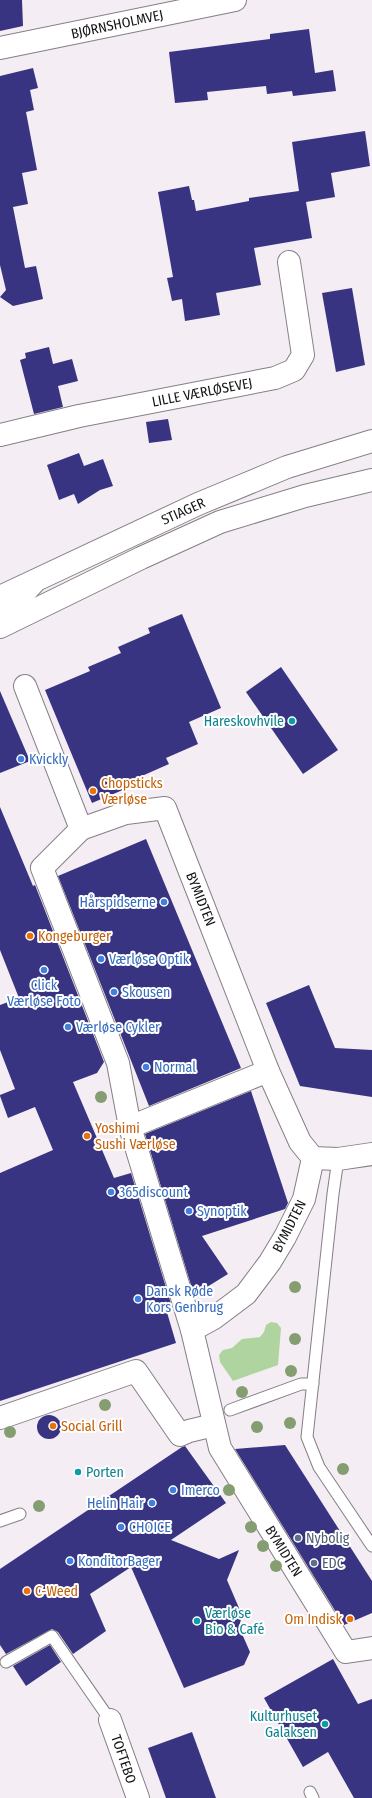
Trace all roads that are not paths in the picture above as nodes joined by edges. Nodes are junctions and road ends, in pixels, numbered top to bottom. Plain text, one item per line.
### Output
1 (234, 0) edge
2 (0, 48) edge
3 (289, 262) dead end
4 (0, 435) edge
5 (372, 440) edge
6 (372, 480) edge
7 (54, 570) junction
8 (0, 596) edge
9 (0, 611) edge
10 (0, 627) edge
11 (25, 686) dead end
12 (82, 829) junction
13 (268, 1071) junction
14 (130, 1126) junction
15 (372, 1154) edge
16 (313, 1158) junction
17 (338, 1159) junction
18 (192, 1330) junction
19 (313, 1384) junction
20 (230, 1410) dead end
21 (0, 1418) edge
22 (214, 1425) junction
23 (20, 1514) dead end
24 (0, 1521) edge
25 (372, 1546) edge
26 (372, 1648) edge
27 (6, 1662) dead end
28 (110, 1720) joint
29 (138, 1798) edge

1 - 2 street, BJØRNSHOLMVEJ
3 - 4 street, LILLE VÆRLØSEVEJ
5 - 7 street, STIAGER
6 - 10 street, STIAGER
7 - 8 street, STIAGER
7 - 9 lane
11 - 12 street
12 - 13 street, BYMIDTEN
12 - 14 street, BYMIDTEN
13 - 14 street
13 - 16 street, BYMIDTEN
14 - 18 street, BYMIDTEN
15 - 17 street
16 - 17 street
16 - 18 street, BYMIDTEN
17 - 19 lane
18 - 22 street, BYMIDTEN
19 - 20 lane
19 - 25 lane
21 - 22 street
22 - 26 street, BYMIDTEN
23 - 24 lane
27 - 28 lane
28 - 29 street, TOFTEBO

